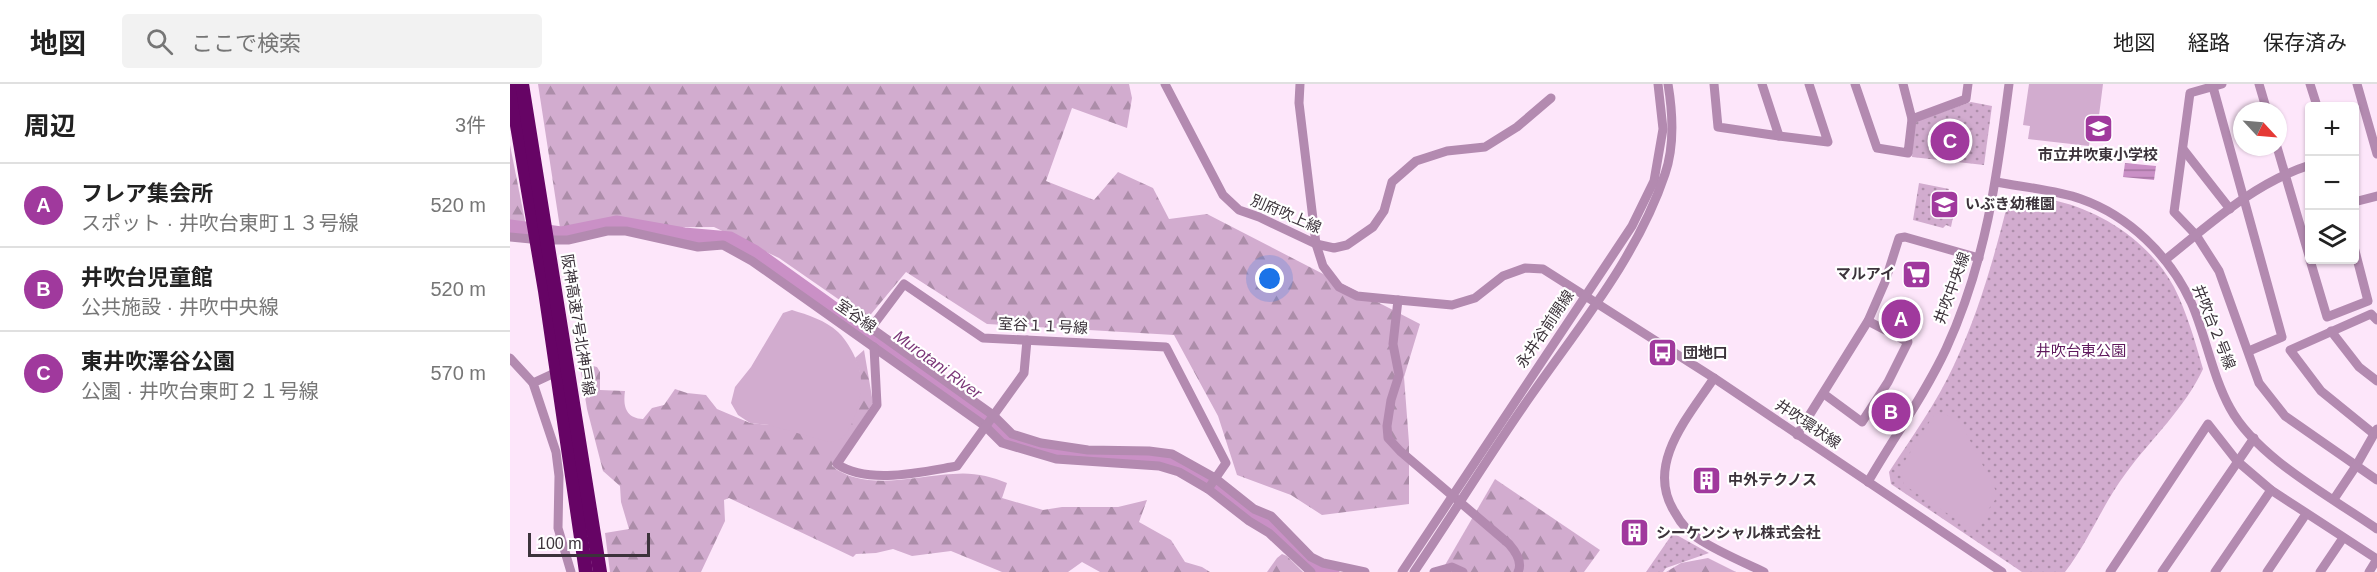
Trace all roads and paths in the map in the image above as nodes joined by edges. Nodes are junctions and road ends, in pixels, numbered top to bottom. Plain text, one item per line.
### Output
1 (510, 84) edge
2 (522, 84) edge
3 (1165, 84) edge
4 (1300, 84) edge
5 (1658, 84) edge
6 (1668, 84) edge
7 (1714, 84) edge
8 (1762, 84) edge
9 (1809, 84) edge
10 (1855, 84) edge
11 (1903, 84) edge
12 (1968, 84) edge
13 (2009, 84) edge
14 (2259, 84) edge
15 (2310, 84) edge
16 (2357, 84) edge
17 (2218, 85) edge
18 (1551, 99) dead end
19 (2264, 102) edge
20 (2315, 102) edge
21 (1912, 119) junction
22 (1779, 136) junction
23 (2183, 149) junction
24 (2377, 154) edge
25 (2280, 156) edge
26 (2305, 167) edge
27 (2285, 173) junction
28 (1996, 183) junction
29 (2377, 196) edge
30 (2244, 198) junction
31 (2359, 201) edge
32 (537, 209) junction
33 (2230, 209) junction
34 (2196, 236) junction
35 (510, 237) edge
36 (541, 240) junction
37 (2305, 242) edge
38 (1316, 244) junction
39 (1979, 258) junction
40 (2165, 260) junction
41 (2311, 264) edge
42 (2359, 264) edge
43 (1586, 295) junction
44 (1398, 300) junction
45 (1596, 302) junction
46 (2377, 320) edge
47 (1868, 321) junction
48 (2331, 331) junction
49 (1027, 340) junction
50 (874, 347) junction
51 (2249, 351) junction
52 (510, 358) edge
53 (564, 378) junction
54 (1714, 378) junction
55 (2377, 381) edge
56 (533, 383) junction
57 (1824, 394) junction
58 (993, 415) junction
59 (984, 426) junction
60 (1504, 426) junction
61 (2376, 431) edge
62 (1797, 435) junction
63 (2254, 438) junction
64 (2237, 461) junction
65 (2356, 466) junction
66 (1215, 478) junction
67 (2377, 480) edge
68 (1868, 482) junction
69 (1208, 489) junction
70 (2271, 490) junction
71 (2334, 499) junction
72 (2306, 514) junction
73 (2377, 529) edge
74 (2343, 538) junction
75 (2377, 559) edge
76 (571, 572) edge
77 (586, 572) edge
78 (600, 572) edge
79 (1311, 572) edge
80 (1365, 572) edge
81 (1402, 572) edge
82 (1414, 572) edge
83 (1434, 572) edge
84 (1463, 572) edge
85 (1518, 572) edge
86 (1764, 572) edge
87 (2002, 572) edge
88 (2110, 572) edge
89 (2162, 572) edge
90 (2215, 572) edge
91 (2267, 572) edge
92 (2320, 572) edge
93 (2369, 572) edge

1 - 32 highway, 阪神高速7号北神戸線
2 - 32 highway, 阪神高速7号北神戸線
3 - 38 street, 別府吹上線
4 - 38 street, 井吹環状線
5 - 43 street, 永井谷前開線
6 - 45 street, 永井谷前開線
7 - 22 street
8 - 22 street
9 - 22 street
10 - 21 street
11 - 21 street
12 - 21 street
13 - 28 street, 井吹中央線
14 - 19 street
15 - 20 street
16 - 24 street
17 - 23 street
17 - 30 street
18 - 38 street, 別府吹上線
23 - 33 street
23 - 34 street
25 - 27 street
26 - 27 street
27 - 30 street
27 - 37 street
28 - 39 street, 井吹中央線
28 - 40 street, 井吹台２号線
29 - 31 street
30 - 33 street
30 - 51 street
32 - 53 highway, 阪神高速7号北神戸線
33 - 34 street
34 - 40 street
34 - 51 street
35 - 36 street, 室谷線
36 - 50 street, 室谷線
36 - 56 street
38 - 44 street, 井吹環状線
39 - 47 street
39 - 68 street, 井吹中央線
40 - 63 street, 井吹台２号線
41 - 42 street
43 - 44 street, 井吹環状線
43 - 45 street, 井吹環状線
43 - 60 street, 永井谷前開線
44 - 85 street
45 - 54 street, 井吹環状線
45 - 60 street, 永井谷前開線
46 - 48 street
47 - 57 street
47 - 57 street
48 - 55 street
48 - 61 street
49 - 58 street
49 - 58 street, 室谷１１号線
49 - 66 street, 室谷１１号線
50 - 59 street, 室谷線
50 - 59 street
51 - 65 street
52 - 56 street
53 - 77 highway, 阪神高速7号北神戸線
53 - 78 highway, 阪神高速7号北神戸線
54 - 62 street, 井吹環状線
54 - 86 street
56 - 76 street
57 - 62 street
58 - 59 street
58 - 66 street, 室谷１１号線
59 - 69 street, 室谷線
60 - 81 street, 永井谷前開線
60 - 82 street, 永井谷前開線
61 - 65 street
62 - 68 street, 井吹環状線
63 - 64 street
63 - 71 street, 井吹台２号線
64 - 70 street
64 - 88 street
64 - 89 street
65 - 67 street
65 - 71 street
66 - 69 street
66 - 80 street
68 - 87 street, 井吹環状線
69 - 79 street, 室谷線
70 - 72 street
70 - 90 street
71 - 73 street, 井吹台２号線
72 - 74 street
72 - 91 street
74 - 75 street
74 - 92 street
75 - 93 street
83 - 84 street

